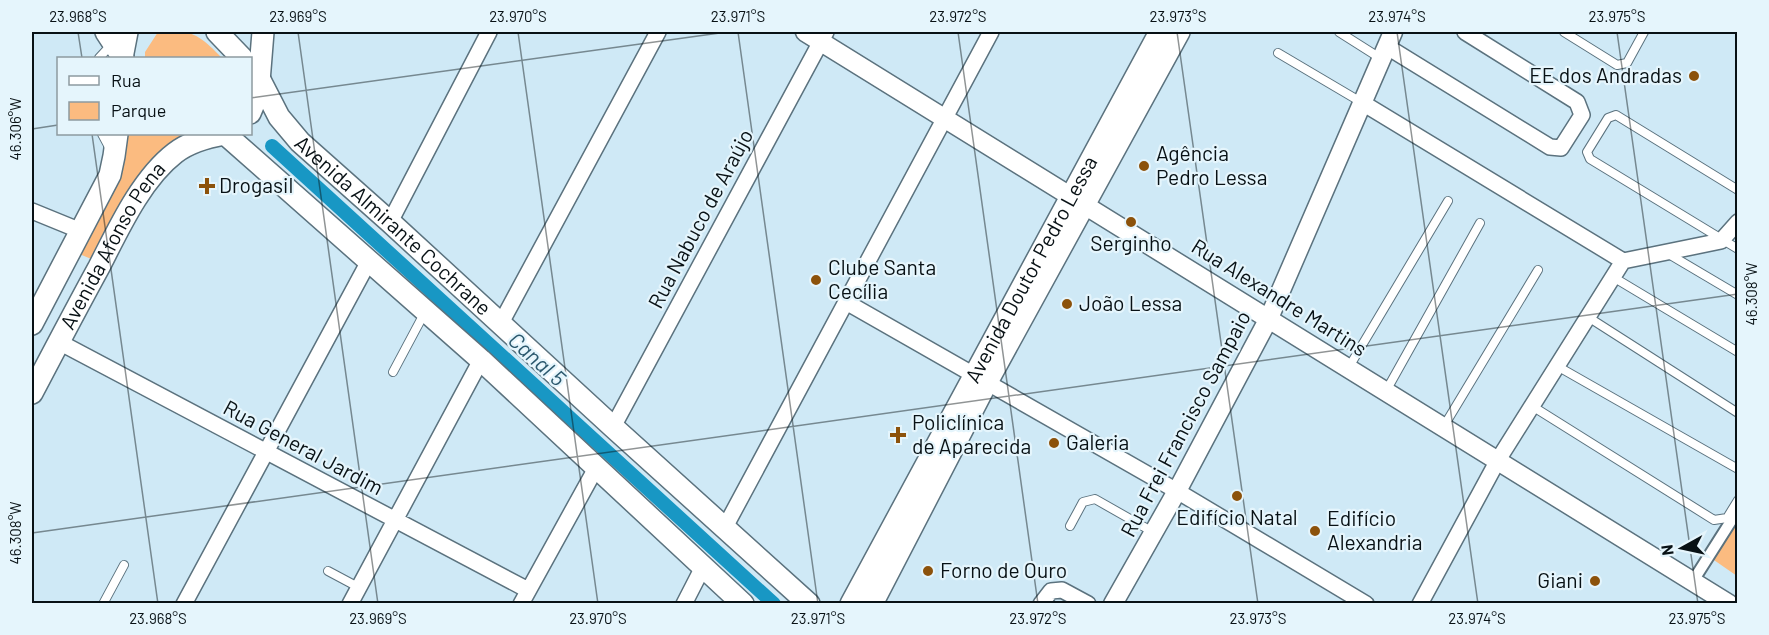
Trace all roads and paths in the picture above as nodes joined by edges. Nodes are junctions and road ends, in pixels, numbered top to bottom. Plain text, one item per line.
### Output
1 (217, 32) edge
2 (263, 32) edge
3 (489, 32) edge
4 (658, 32) edge
5 (805, 32) edge
6 (991, 32) edge
7 (1160, 32) edge
8 (1179, 32) edge
9 (1339, 32) edge
10 (1465, 32) edge
11 (1564, 32) edge
12 (1644, 32) edge
13 (824, 36) edge
14 (1387, 45) edge
15 (119, 46) edge
16 (1278, 53) dead end
17 (101, 57) edge
18 (241, 57) edge
19 (255, 74) edge
20 (1361, 102) junction
21 (252, 110) edge
22 (945, 118) junction
23 (103, 135) edge
24 (117, 135) edge
25 (220, 135) edge
26 (226, 135) edge
27 (114, 156) junction
28 (1737, 190) edge
29 (1078, 200) junction
30 (1448, 201) dead end
31 (32, 210) edge
32 (390, 222) junction
33 (1737, 222) edge
34 (1480, 223) dead end
35 (81, 231) junction
36 (1721, 241) junction
37 (1737, 249) edge
38 (1665, 251) junction
39 (369, 261) junction
40 (1623, 261) junction
41 (1538, 270) dead end
42 (1613, 277) junction
43 (1737, 296) edge
44 (846, 302) junction
45 (425, 311) junction
46 (1588, 316) junction
47 (1269, 318) junction
48 (501, 323) junction
49 (32, 324) edge
50 (59, 342) junction
51 (1737, 352) edge
52 (481, 360) junction
53 (1557, 366) junction
54 (1349, 368) junction
55 (393, 372) dead end
56 (980, 379) junction
57 (1386, 391) junction
58 (32, 393) edge
59 (1532, 406) junction
60 (1737, 413) edge
61 (1444, 426) junction
62 (613, 428) junction
63 (266, 452) junction
64 (1498, 460) junction
65 (596, 468) junction
66 (1737, 469) edge
67 (1177, 491) junction
68 (1737, 500) edge
69 (1737, 510) edge
70 (394, 520) junction
71 (1070, 526) dead end
72 (724, 529) junction
73 (1153, 533) junction
74 (124, 565) dead end
75 (704, 567) junction
76 (328, 571) dead end
77 (1693, 581) junction
78 (358, 587) junction
79 (524, 597) edge
80 (103, 603) edge
81 (184, 603) edge
82 (350, 603) edge
83 (684, 603) edge
84 (742, 603) edge
85 (809, 603) edge
86 (851, 603) edge
87 (872, 603) edge
88 (1041, 603) edge
89 (1088, 603) edge
90 (1113, 603) edge
91 (1366, 603) edge
92 (1420, 603) edge
93 (1729, 603) edge

1 - 18 main road
2 - 19 main road
3 - 32 street
4 - 48 street
5 - 13 street, Rua Alexandre Martins
6 - 22 street
7 - 29 main road, Avenida Doutor Pedro Lessa
8 - 29 main road, Avenida Doutor Pedro Lessa
9 - 14 lane
10 - 14 street
11 - 12 lane
13 - 22 street, Rua Alexandre Martins
13 - 62 street, Rua Nabuco de Araújo
14 - 20 street, Rua Frei Francisco Sampaio
15 - 17 lane
16 - 20 lane
19 - 21 main road
19 - 32 main road, Avenida Almirante Cochrane
20 - 40 street
20 - 47 street, Rua Frei Francisco Sampaio
22 - 29 street, Rua Alexandre Martins
22 - 44 street
23 - 27 lane
24 - 27 main road, Avenida Afonso Pena
25 - 50 main road, Avenida Afonso Pena
26 - 39 main road, Avenida Almirante Cochrane
27 - 35 main road, Avenida Afonso Pena
28 - 36 lane
29 - 47 street, Rua Alexandre Martins
29 - 56 main road, Avenida Doutor Pedro Lessa
30 - 54 lane
31 - 35 street
32 - 48 main road, Avenida Almirante Cochrane
33 - 36 street
34 - 57 lane
35 - 49 main road, Avenida Afonso Pena
36 - 37 lane
36 - 38 street
38 - 40 street
38 - 43 lane
39 - 45 main road, Avenida Almirante Cochrane
39 - 63 street
40 - 42 street
41 - 61 lane
42 - 46 street
42 - 51 lane
44 - 56 street
44 - 72 street
45 - 52 main road, Avenida Almirante Cochrane
45 - 55 lane
46 - 53 street
46 - 60 lane
47 - 54 street, Rua Alexandre Martins
47 - 67 street, Rua Frei Francisco Sampaio
48 - 62 main road, Avenida Almirante Cochrane
50 - 58 main road, Avenida Afonso Pena
50 - 63 street, Rua General Jardim
52 - 65 main road, Avenida Almirante Cochrane
52 - 70 street
53 - 59 street
53 - 66 lane
54 - 57 street, Rua Alexandre Martins
56 - 67 street
56 - 86 main road, Avenida Doutor Pedro Lessa
56 - 87 main road, Avenida Doutor Pedro Lessa
57 - 61 street, Rua Alexandre Martins
59 - 64 street
59 - 68 lane
61 - 64 street, Rua Alexandre Martins
62 - 72 main road, Avenida Almirante Cochrane
63 - 70 street, Rua General Jardim
63 - 81 street
64 - 77 street, Rua Alexandre Martins
64 - 92 street
65 - 75 main road, Avenida Almirante Cochrane
65 - 79 street
67 - 73 street, Rua Frei Francisco Sampaio
67 - 91 street
69 - 77 street
70 - 78 street
70 - 79 street, Rua General Jardim
71 - 73 lane
72 - 85 main road, Avenida Almirante Cochrane
73 - 90 street, Rua Frei Francisco Sampaio
74 - 80 lane
75 - 83 street
75 - 84 main road, Avenida Almirante Cochrane
76 - 78 lane
77 - 93 street, Rua Alexandre Martins
78 - 82 street
88 - 89 street

